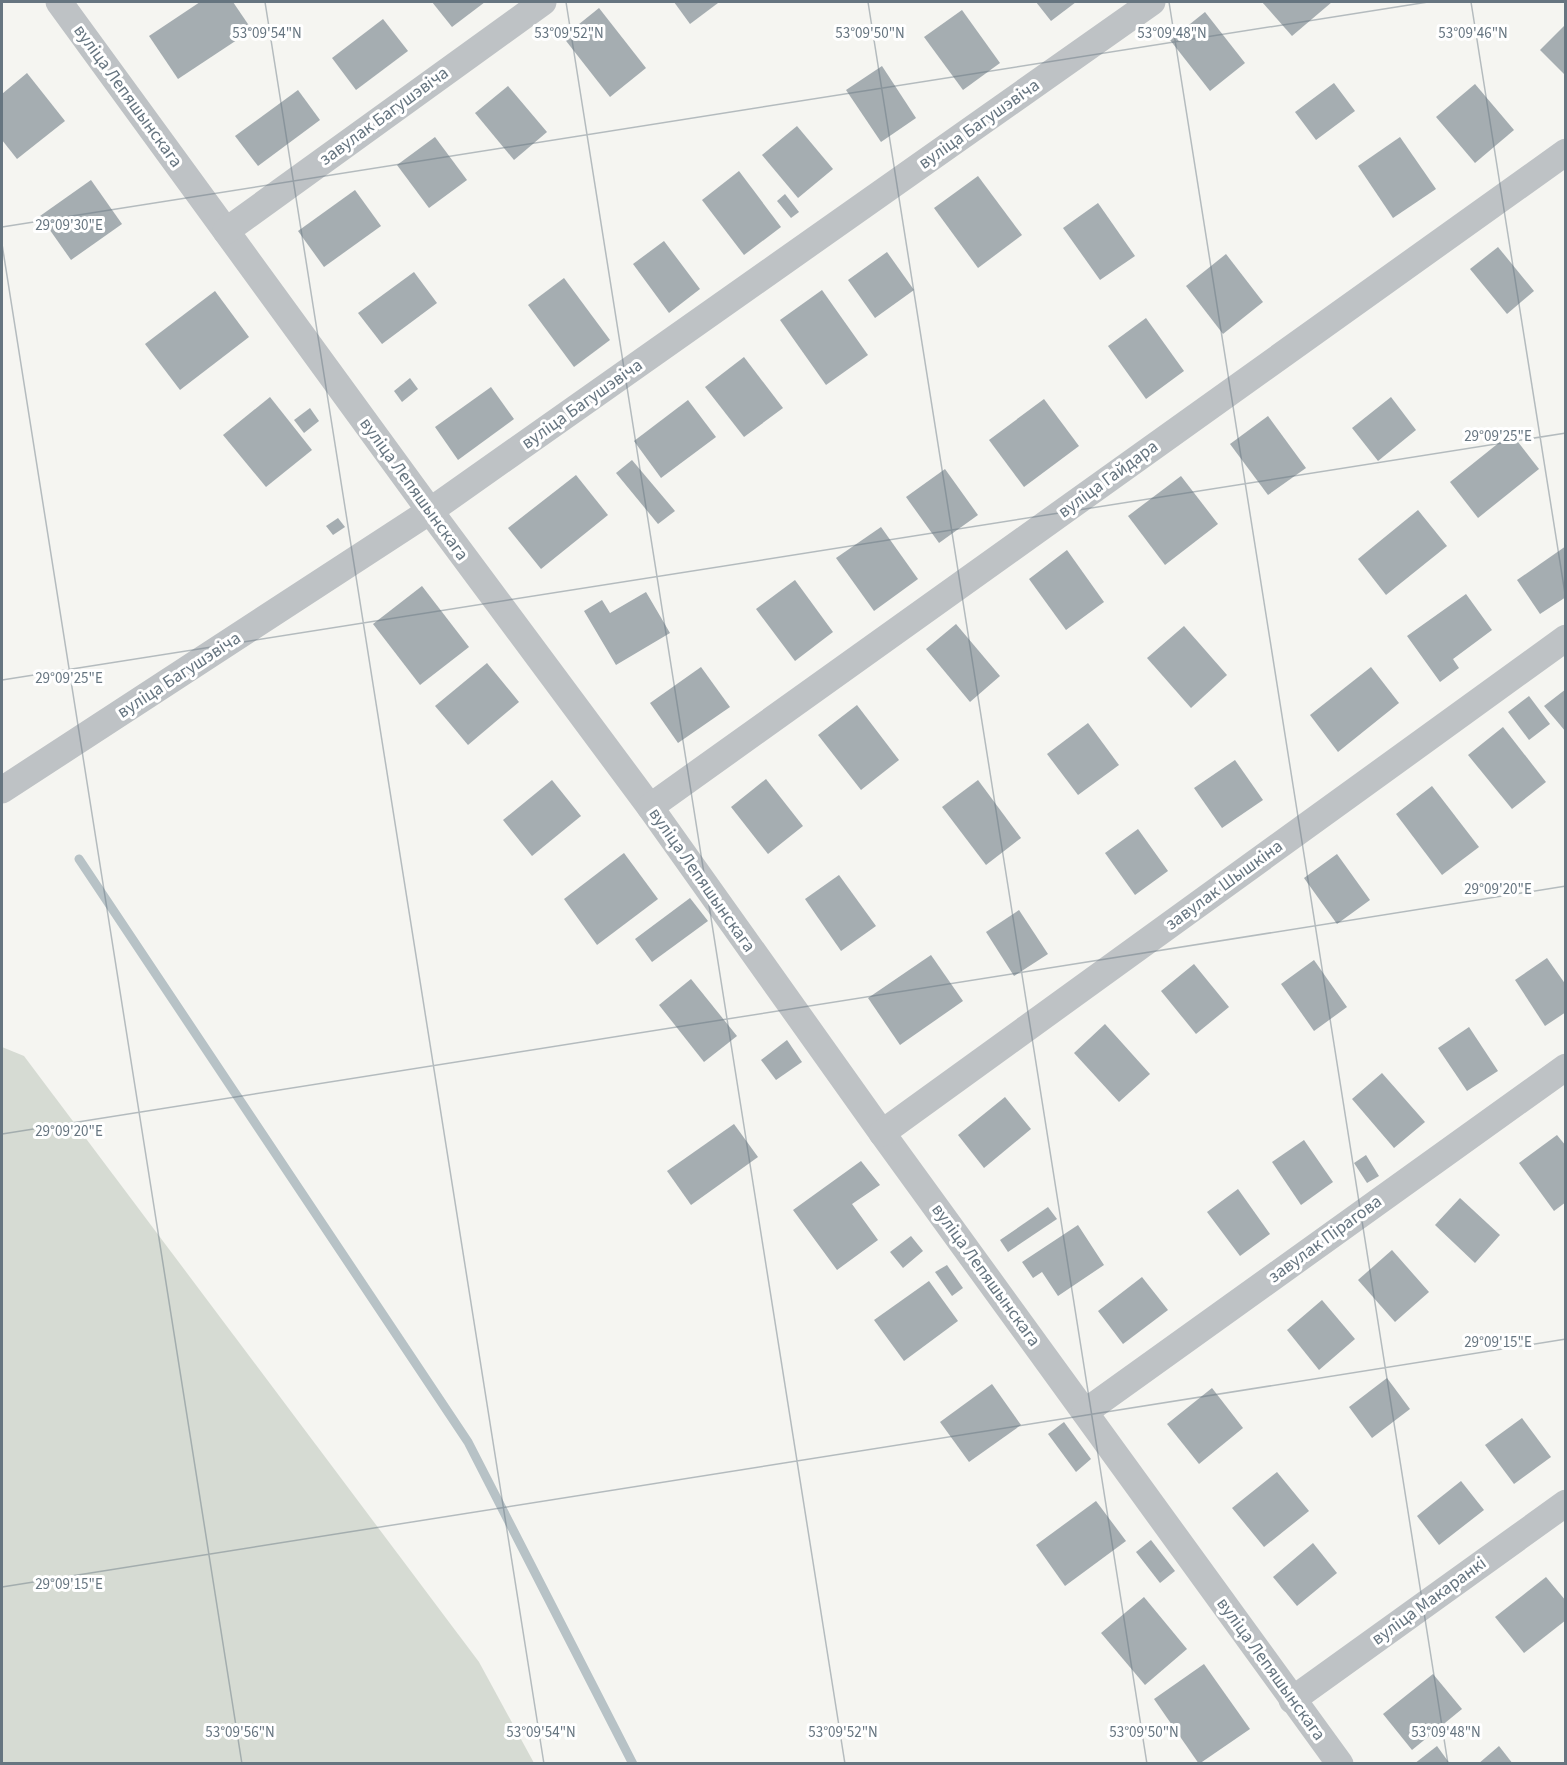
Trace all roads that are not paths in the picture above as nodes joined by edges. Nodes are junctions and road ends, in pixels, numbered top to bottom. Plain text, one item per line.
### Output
1 (59, 2) edge
2 (543, 2) edge
3 (1152, 2) edge
4 (1566, 152) edge
5 (226, 231) junction
6 (430, 511) junction
7 (1566, 638) edge
8 (2, 790) edge
9 (650, 807) junction
10 (1566, 1067) edge
11 (882, 1133) junction
12 (1085, 1412) junction
13 (1566, 1503) edge
14 (1292, 1700) junction
15 (1340, 1764) edge

1 - 5 street, вуліца Лепяшынскага
2 - 5 street, завулак Багушэвіча
3 - 6 street, вуліца Багушэвіча
4 - 9 street, вуліца Гайдара
5 - 6 street, вуліца Лепяшынскага
6 - 8 street, вуліца Багушэвіча
6 - 9 street, вуліца Лепяшынскага
7 - 11 street, завулак Шышкіна
9 - 11 street, вуліца Лепяшынскага
10 - 12 street, завулак Пірагова
11 - 12 street, вуліца Лепяшынскага
12 - 14 street, вуліца Лепяшынскага
13 - 14 street, вуліца Макаранкі
14 - 15 street, вуліца Лепяшынскага

